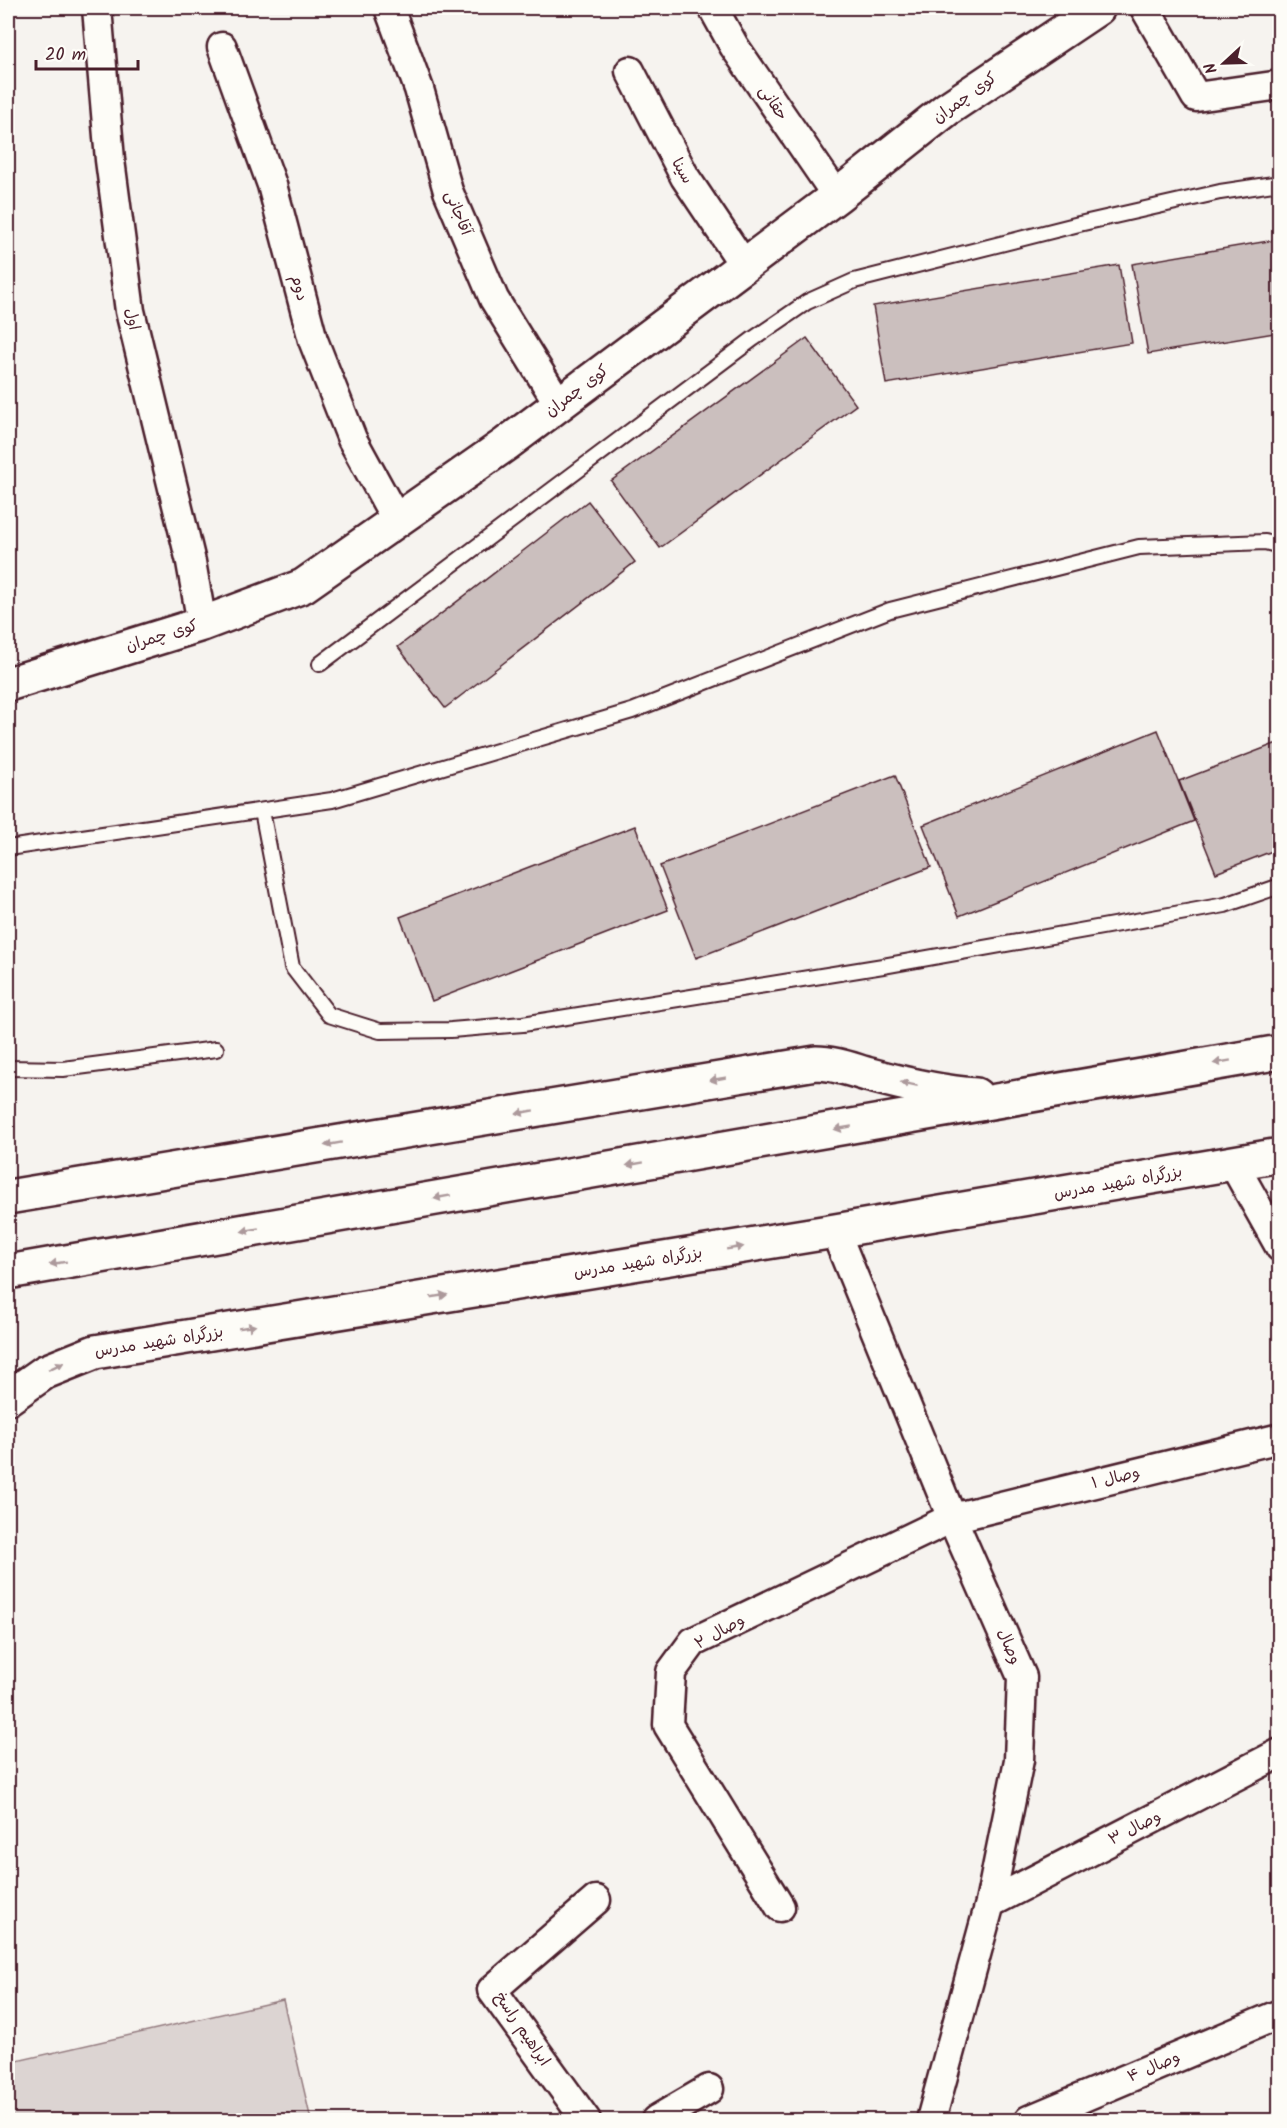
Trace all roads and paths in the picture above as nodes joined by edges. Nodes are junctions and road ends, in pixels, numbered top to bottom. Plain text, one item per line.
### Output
1 (97, 8) edge
2 (389, 8) edge
3 (713, 8) edge
4 (1098, 8) edge
5 (1145, 8) edge
6 (222, 47) dead end
7 (630, 71) dead end
8 (1280, 85) edge
9 (1280, 183) edge
10 (837, 196) junction
11 (744, 264) junction
12 (559, 404) junction
13 (398, 521) junction
14 (1280, 546) edge
15 (202, 624) junction
16 (320, 664) dead end
17 (8, 684) edge
18 (262, 811) junction
19 (8, 849) edge
20 (1280, 886) edge
21 (216, 1050) dead end
22 (1280, 1052) edge
23 (8, 1068) edge
24 (1050, 1092) junction
25 (1280, 1155) edge
26 (1233, 1163) junction
27 (8, 1197) edge
28 (835, 1232) junction
29 (1280, 1246) edge
30 (8, 1272) edge
31 (8, 1398) edge
32 (1280, 1437) edge
33 (952, 1518) junction
34 (1280, 1753) edge
35 (596, 1899) dead end
36 (990, 1903) junction
37 (780, 1906) dead end
38 (1280, 2014) edge
39 (709, 2089) dead end
40 (586, 2121) edge
41 (656, 2121) edge
42 (931, 2121) edge
43 (1029, 2121) edge

1 - 15 street, اول
2 - 12 street, آقاجانی
3 - 10 street, حقانی
4 - 10 main road, کوی چمران
5 - 8 street
6 - 13 street, دوم
7 - 11 street, سینا
9 - 16 lane
10 - 11 main road, کوی چمران
11 - 12 main road, کوی چمران
12 - 13 main road, کوی چمران
13 - 15 main road, کوی چمران
14 - 18 lane
15 - 17 main road, کوی چمران
18 - 19 lane
18 - 20 lane
21 - 23 lane
22 -> 24 main road
24 -> 27 main road
24 -> 30 main road
25 - 26 main road, بزرگراه شهید مدرس
26 - 28 main road, بزرگراه شهید مدرس
26 - 29 street
31 -> 28 main road, بزرگراه شهید مدرس
28 - 33 street, وصال
32 - 33 street, وصال ۱
33 - 36 street, وصال
33 - 37 street, وصال ۲
34 - 36 street, وصال ۳
35 - 40 street, ابراهیم راسخ
36 - 42 street, وصال
38 - 43 street, وصال ۴
39 - 41 street

